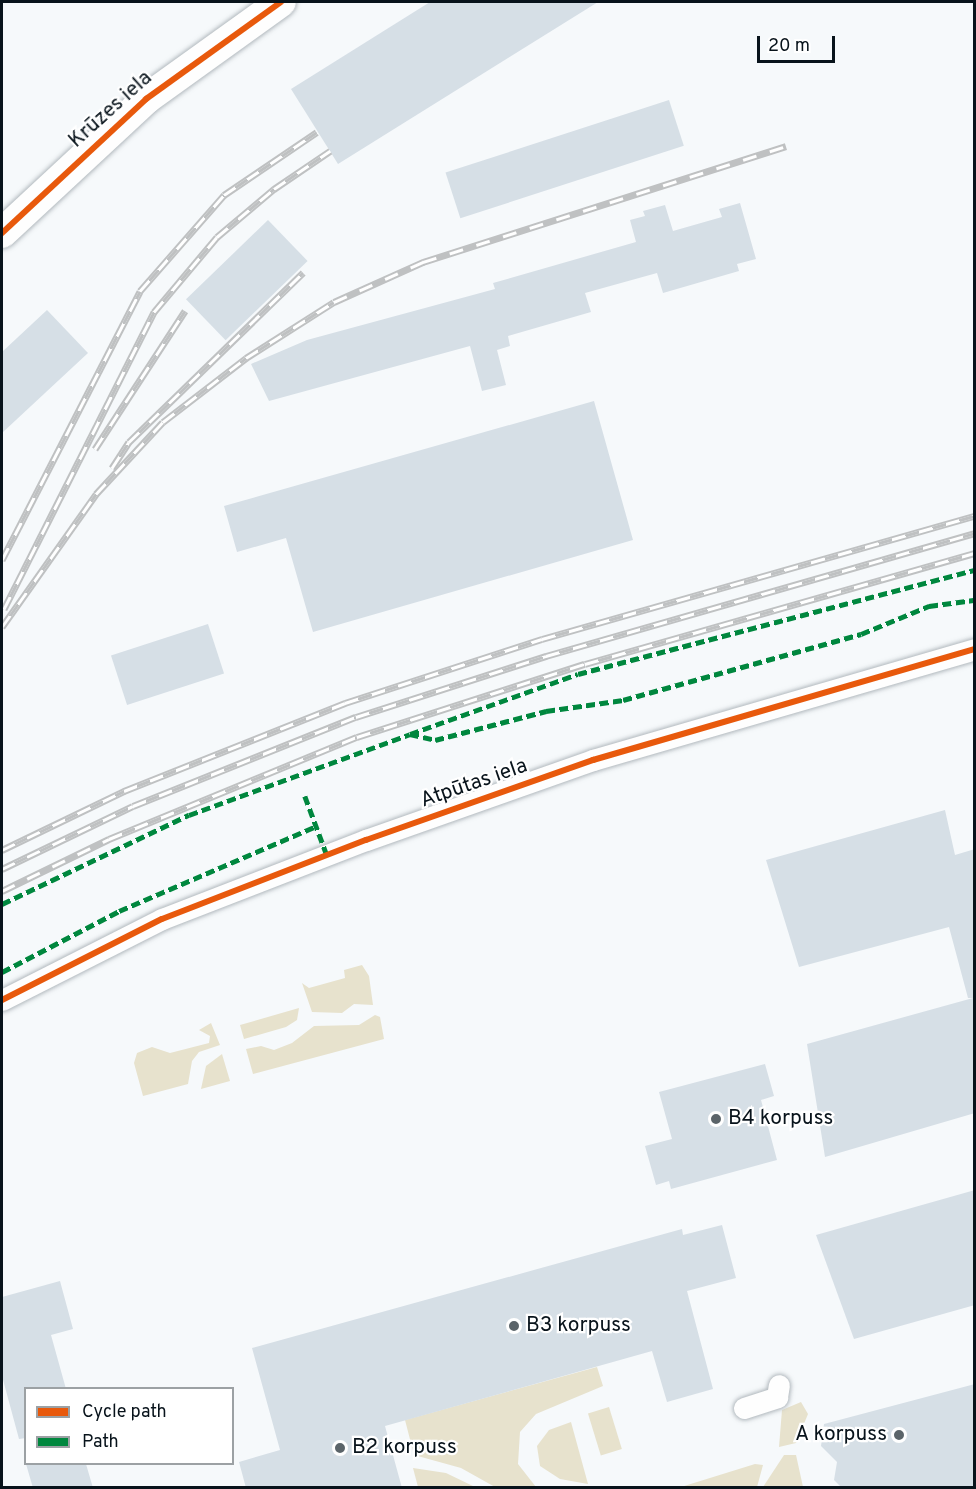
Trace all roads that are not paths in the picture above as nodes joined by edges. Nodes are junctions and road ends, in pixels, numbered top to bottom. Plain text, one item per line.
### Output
1 (281, 2) edge
2 (2, 233) edge
3 (975, 649) edge
4 (2, 999) edge
5 (779, 1385) dead end
6 (744, 1408) dead end

1 - 2 street, Krūzes iela
3 - 4 street, Atpūtas iela
5 - 6 street

